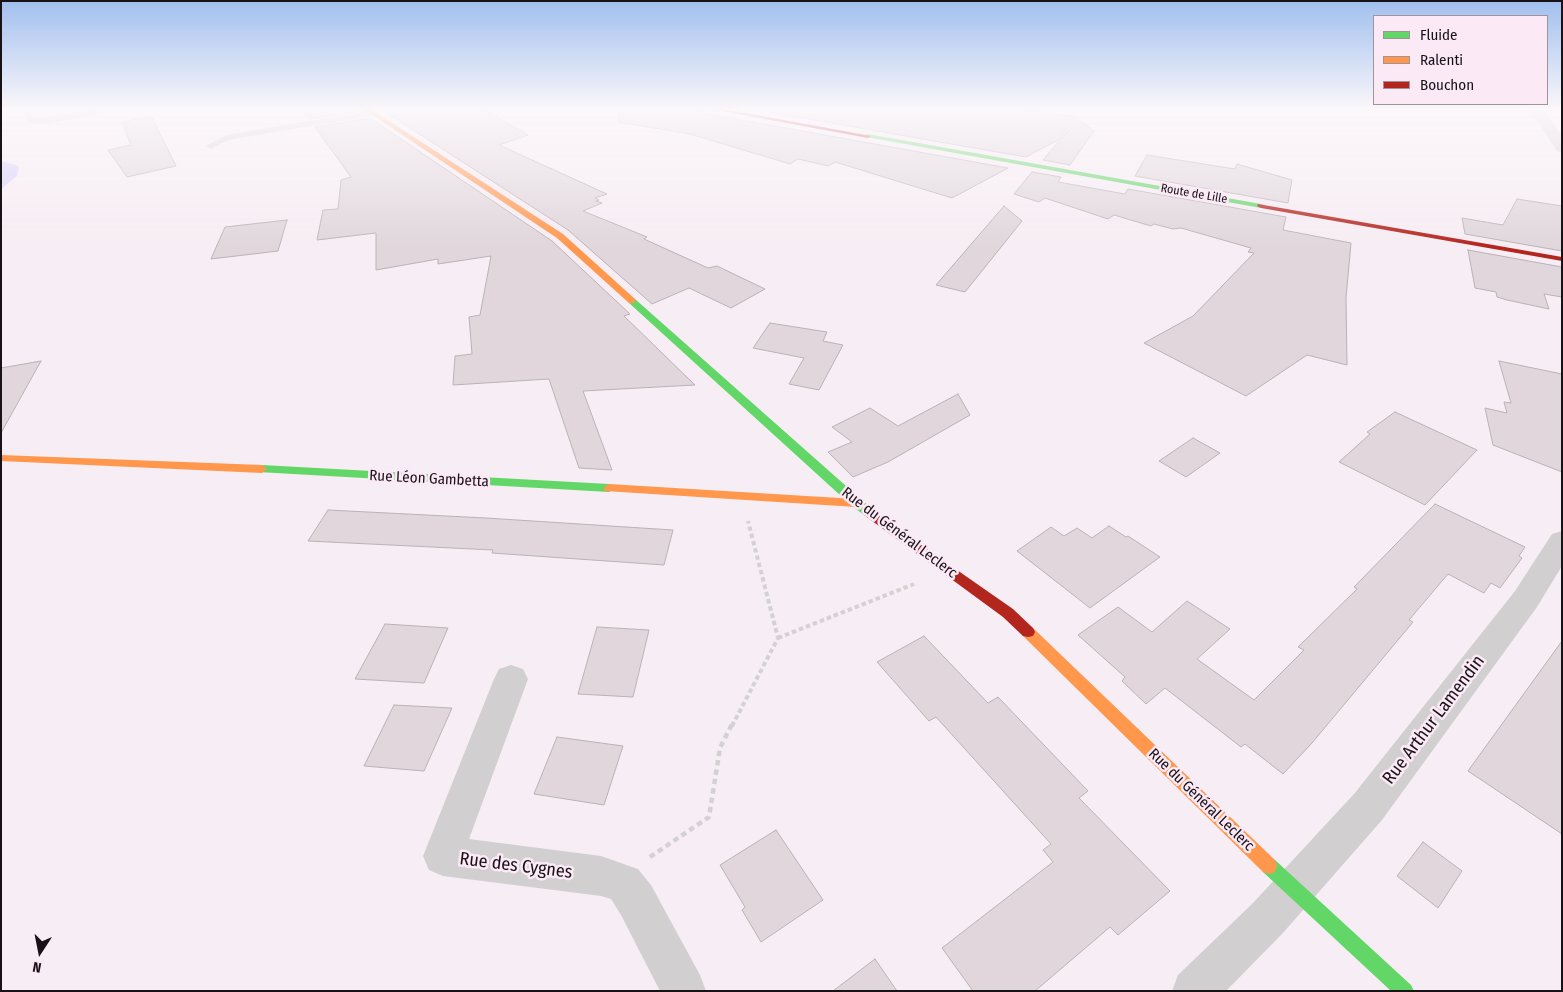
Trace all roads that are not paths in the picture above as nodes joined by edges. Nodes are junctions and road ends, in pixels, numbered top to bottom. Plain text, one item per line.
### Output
1 (435, 154) edge
2 (970, 154) edge
3 (1562, 259) edge
4 (1, 458) edge
5 (856, 503) junction
6 (1562, 541) edge
7 (511, 679) dead end
8 (1293, 890) junction
9 (684, 991) edge
10 (1194, 991) edge
11 (1405, 991) edge

1 - 5 street, Rue du Général Leclerc
2 - 3 street, Route de Lille
4 - 5 street, Rue Léon Gambetta
5 - 8 street, Rue du Général Leclerc
6 - 8 street, Rue Arthur Lamendin
7 - 9 street, Rue des Cygnes
8 - 10 street, Rue Arthur Lamendin
8 - 11 street, Rue du Général Leclerc

